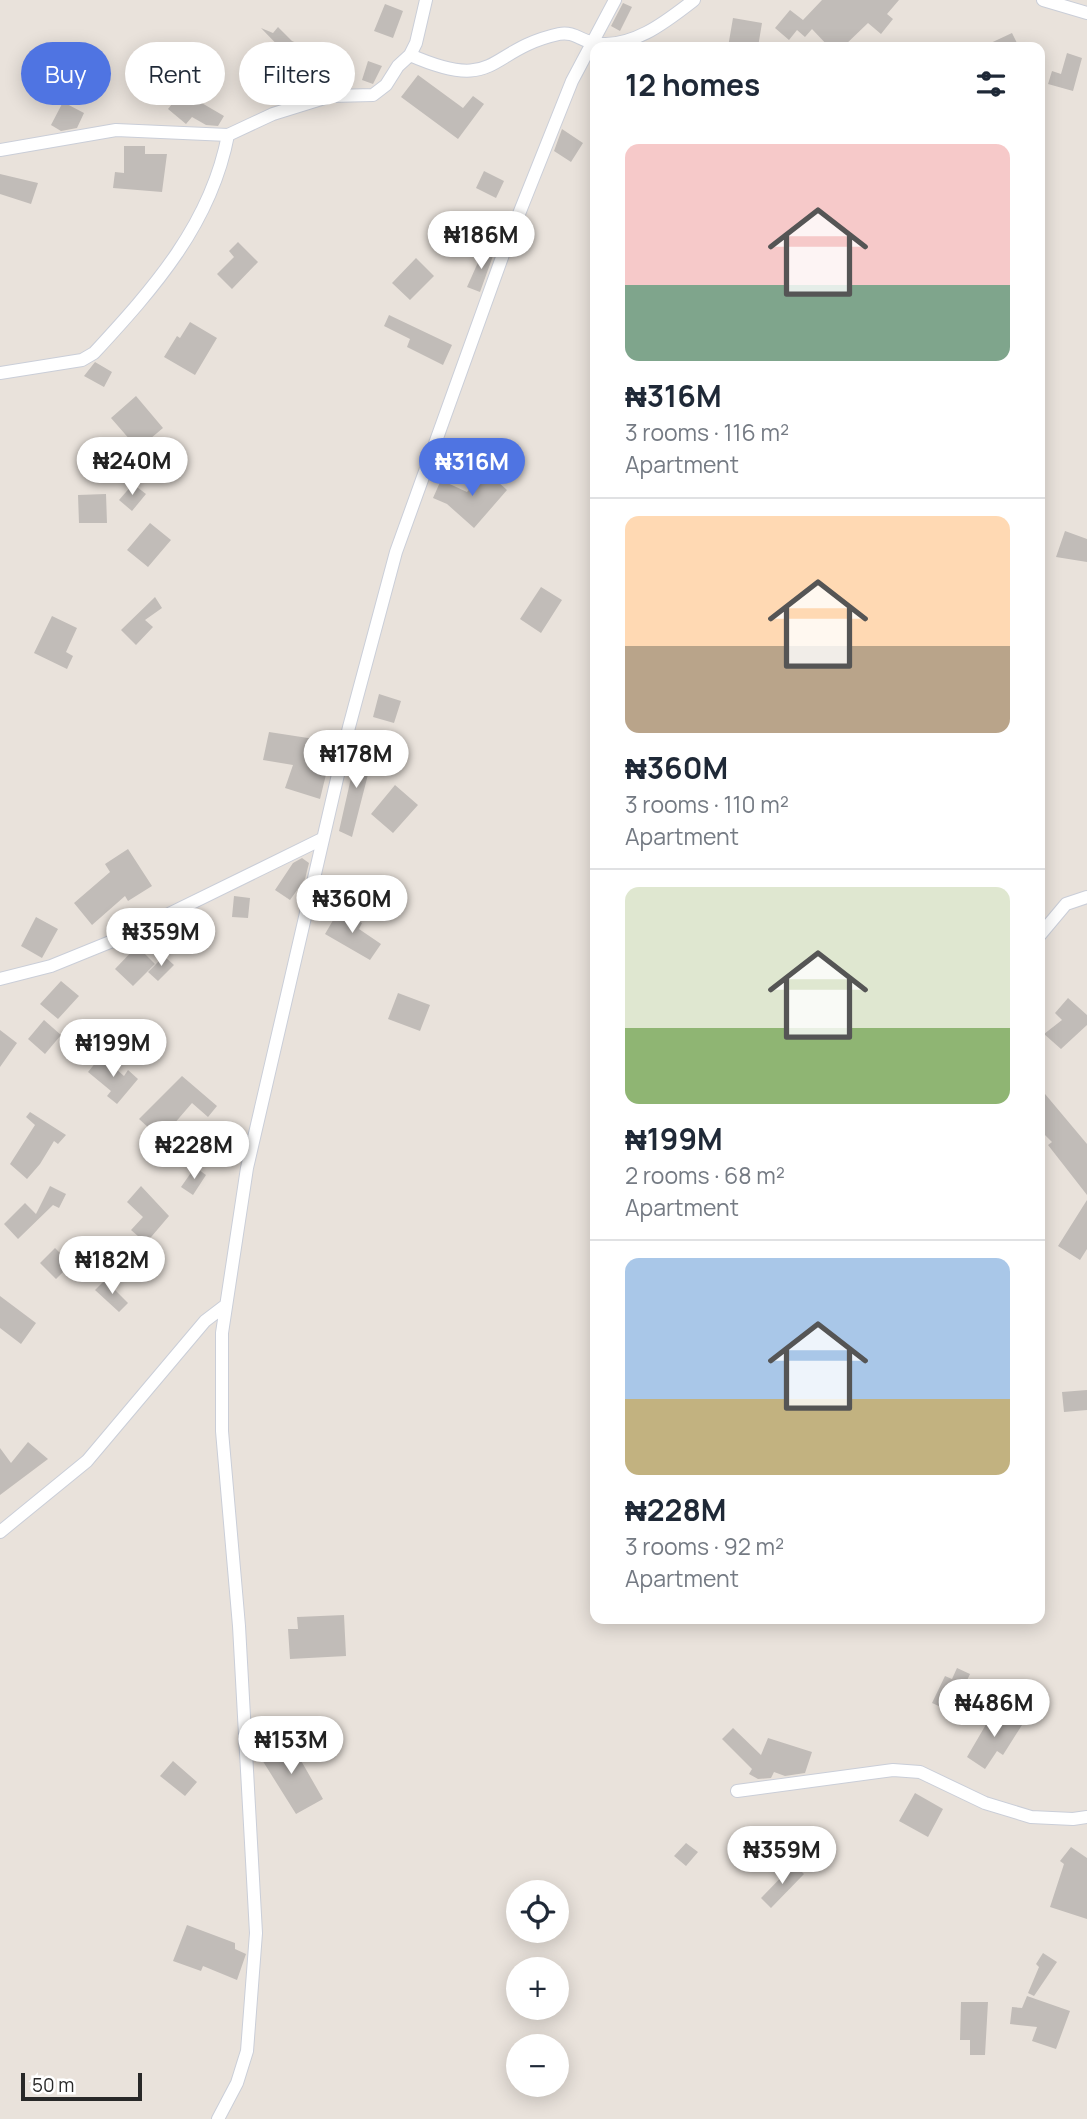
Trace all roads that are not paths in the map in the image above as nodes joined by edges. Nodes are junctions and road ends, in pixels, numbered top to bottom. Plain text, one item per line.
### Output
1 (426, 0) edge
2 (615, 0) edge
3 (694, 0) edge
4 (1043, 0) edge
5 (1087, 13) edge
6 (590, 42) edge
7 (593, 42) edge
8 (627, 42) edge
9 (590, 47) edge
10 (410, 55) junction
11 (228, 135) junction
12 (0, 150) edge
13 (0, 373) edge
14 (322, 839) junction
15 (1087, 897) edge
16 (1045, 929) edge
17 (0, 979) edge
18 (226, 1305) junction
19 (0, 1532) edge
20 (737, 1791) dead end
21 (1087, 1816) edge
22 (218, 2119) edge

1 - 10 street
2 - 7 street
3 - 8 street
4 - 5 street
6 - 10 street
9 - 14 street
10 - 11 street
11 - 12 street
11 - 13 street
14 - 17 street
14 - 18 street
15 - 16 street
18 - 19 street
18 - 22 street
20 - 21 street

